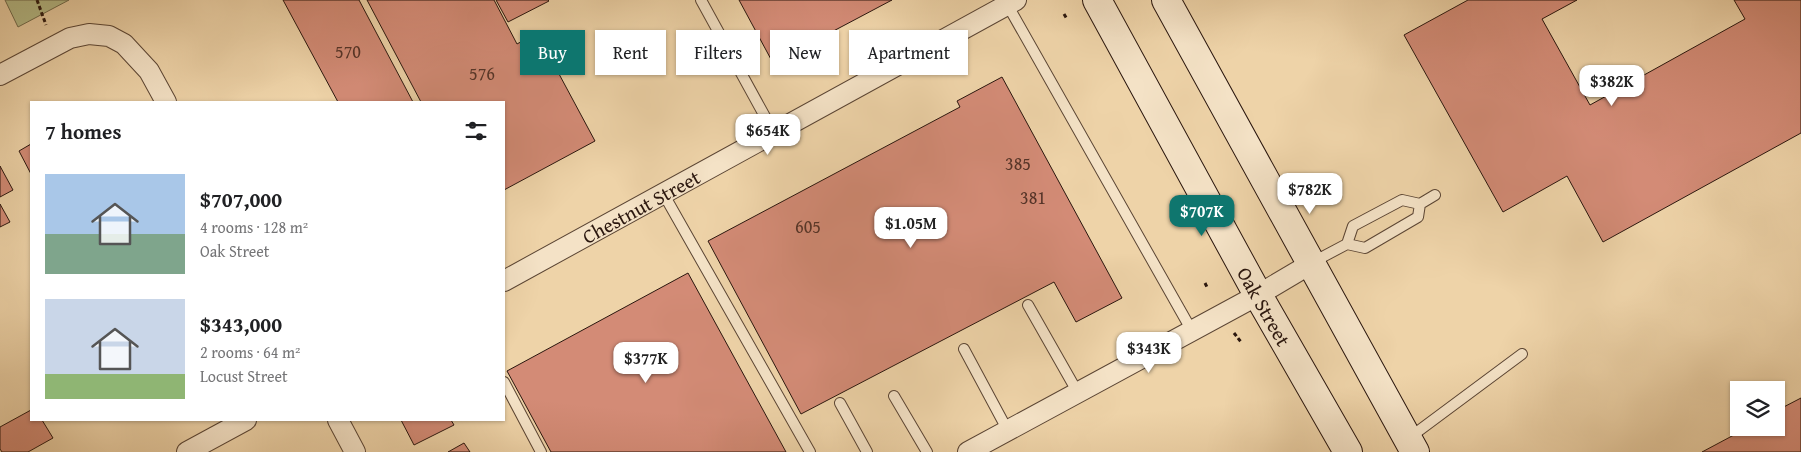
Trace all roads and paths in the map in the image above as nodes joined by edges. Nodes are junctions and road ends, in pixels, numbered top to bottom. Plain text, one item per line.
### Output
1 (701, 0) edge
2 (1097, 0) edge
3 (1166, 0) edge
4 (1012, 2) edge
5 (1064, 14) dead end
6 (1067, 19) dead end
7 (0, 75) edge
8 (165, 101) edge
9 (774, 133) junction
10 (664, 193) junction
11 (1435, 195) dead end
12 (1420, 204) junction
13 (1347, 244) junction
14 (1312, 263) junction
15 (505, 280) edge
16 (1205, 283) dead end
17 (1208, 287) dead end
18 (1258, 295) junction
19 (1028, 305) dead end
20 (1192, 331) junction
21 (1234, 332) dead end
22 (1241, 342) dead end
23 (964, 349) dead end
24 (1522, 354) dead end
25 (505, 384) edge
26 (1078, 393) junction
27 (894, 396) dead end
28 (840, 403) dead end
29 (244, 421) edge
30 (339, 421) edge
31 (1008, 431) junction
32 (1411, 445) edge
33 (186, 452) edge
34 (355, 452) edge
35 (541, 452) edge
36 (810, 452) edge
37 (867, 452) edge
38 (927, 452) edge
39 (968, 452) edge
40 (1348, 452) edge

1 - 9 lane
2 - 18 street, Oak Street
3 - 14 street
4 - 9 street, Chestnut Street
4 - 20 lane
5 - 6 path
7 - 8 street
9 - 10 street, Chestnut Street
10 - 15 street, Chestnut Street
10 - 36 lane
11 - 12 lane
12 - 13 lane
12 - 13 lane
13 - 14 lane
14 - 18 street
14 - 32 street
16 - 17 path
18 - 20 street
18 - 40 street, Oak Street
19 - 26 lane
20 - 26 street
21 - 22 path
23 - 31 lane
24 - 32 lane
25 - 35 lane
26 - 31 street
27 - 38 lane
28 - 37 lane
29 - 33 street
30 - 34 street
31 - 39 street

